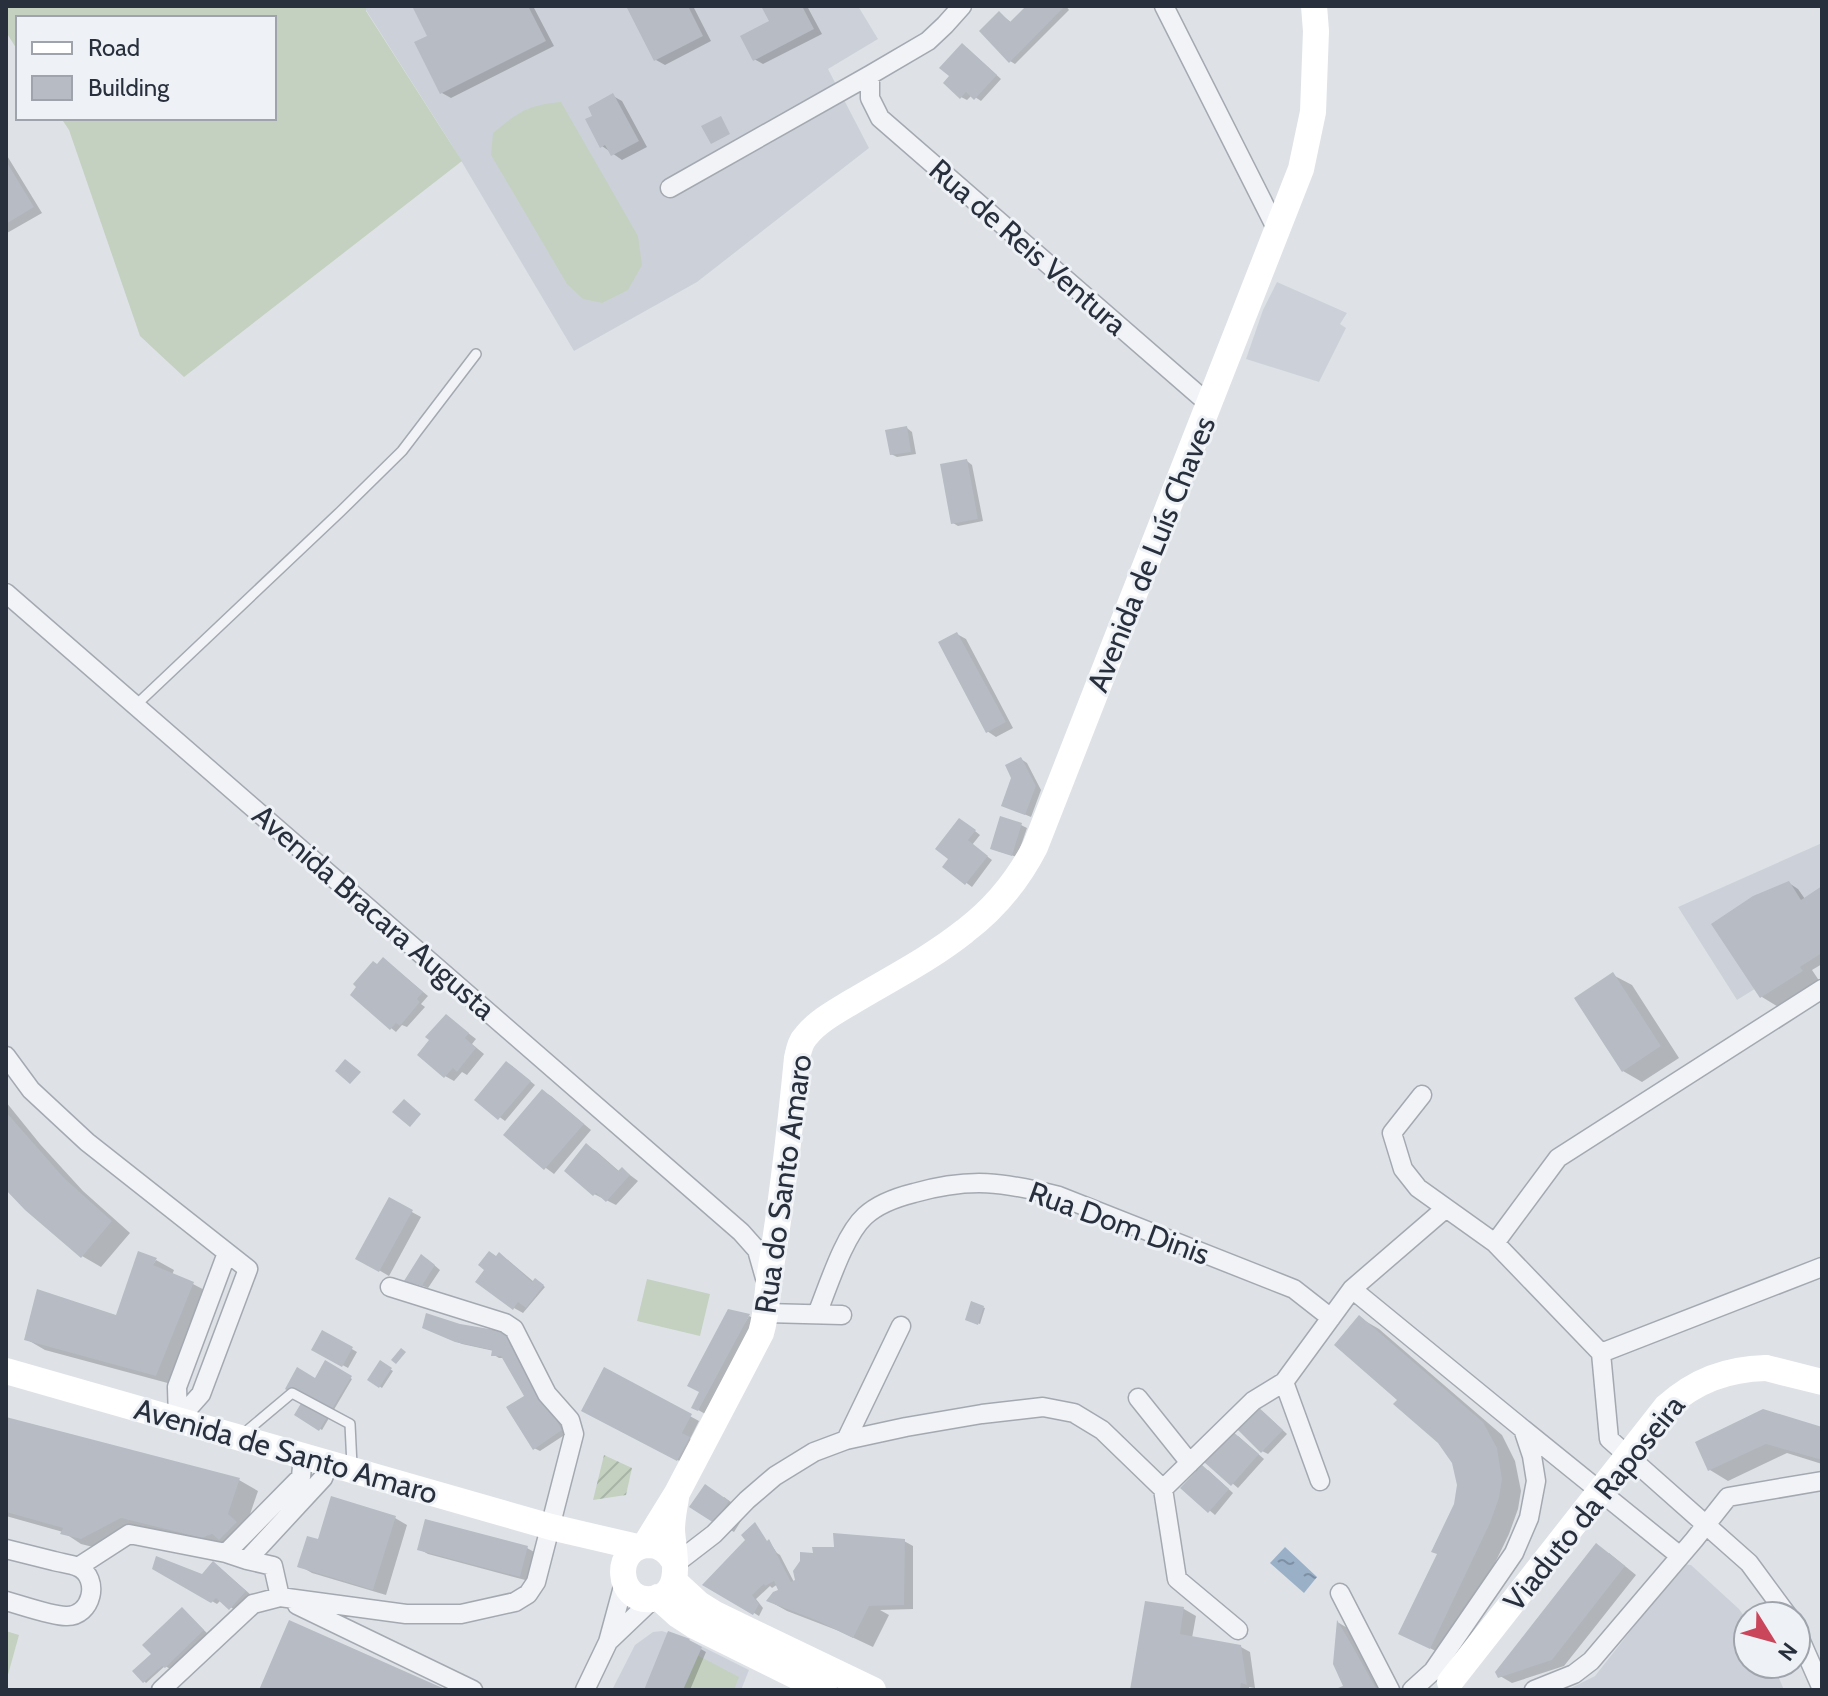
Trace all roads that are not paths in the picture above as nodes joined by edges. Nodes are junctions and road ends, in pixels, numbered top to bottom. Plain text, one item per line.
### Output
1 (962, 6) edge
2 (1164, 6) edge
3 (1314, 6) edge
4 (870, 75) junction
5 (670, 188) dead end
6 (1277, 230) junction
7 (476, 354) dead end
8 (1210, 405) junction
9 (6, 593) edge
10 (136, 705) junction
11 (1822, 989) edge
12 (835, 1013) joint
13 (6, 1056) edge
14 (1422, 1095) dead end
15 (782, 1201) junction
16 (1446, 1208) junction
17 (741, 1232) junction
18 (1495, 1243) junction
19 (1822, 1267) edge
20 (390, 1287) dead end
21 (1352, 1289) junction
22 (767, 1301) junction
23 (817, 1314) junction
24 (842, 1315) dead end
25 (1331, 1318) junction
26 (901, 1326) dead end
27 (1601, 1353) junction
28 (6, 1371) edge
29 (1284, 1382) junction
30 (1822, 1382) edge
31 (1138, 1398) dead end
32 (178, 1420) junction
33 (1523, 1429) junction
34 (239, 1438) junction
35 (846, 1440) junction
36 (328, 1463) junction
37 (1190, 1463) junction
38 (1320, 1481) dead end
39 (1822, 1481) edge
40 (1163, 1489) junction
41 (677, 1493) junction
42 (1705, 1525) junction
43 (558, 1528) junction
44 (641, 1546) junction
45 (6, 1549) edge
46 (226, 1553) junction
47 (1680, 1556) junction
48 (247, 1560) junction
49 (78, 1567) junction
50 (623, 1580) junction
51 (667, 1580) junction
52 (1340, 1593) dead end
53 (280, 1597) junction
54 (1776, 1600) edge
55 (6, 1601) edge
56 (1238, 1630) dead end
57 (608, 1642) junction
58 (598, 1663) junction
59 (1812, 1666) edge
60 (1446, 1686) edge
61 (1822, 1689) edge
62 (161, 1690) edge
63 (473, 1690) edge
64 (577, 1690) edge
65 (585, 1690) edge
66 (824, 1690) edge
67 (873, 1690) edge
68 (1390, 1690) edge
69 (1412, 1690) edge
70 (1534, 1690) edge

1 - 4 street
2 - 6 street
3 - 6 main road, Avenida de Luís Chaves
4 - 5 street
4 - 8 street, Rua de Reis Ventura
6 - 8 main road, Avenida de Luís Chaves
7 - 10 lane
8 - 12 main road, Avenida de Luís Chaves
9 - 10 street, Avenida Bracara Augusta
10 - 17 street, Avenida Bracara Augusta
11 - 18 street
12 - 15 main road, Rua do Santo Amaro
13 - 32 street
14 - 16 street
15 - 17 street
15 - 22 main road, Rua do Santo Amaro
16 - 18 street
16 - 21 street
17 - 22 street, Avenida Bracara Augusta
18 - 27 street
19 - 27 street
20 - 43 street
21 - 25 street
21 - 33 street
22 - 23 street
22 - 41 main road, Rua do Santo Amaro
23 - 24 street
23 - 25 street, Rua Dom Dinis
25 - 29 street
26 - 35 street
27 - 42 street
28 - 32 main road, Avenida de Santo Amaro
29 - 37 street
29 - 38 street
30 - 60 main road, Viaduto da Raposeira, bridge
31 - 37 street
32 - 34 main road, Avenida de Santo Amaro
33 - 47 street
33 - 69 street
34 - 36 main road, Avenida de Santo Amaro
34 - 36 lane
35 - 40 street
35 - 51 street
36 - 43 main road, Avenida de Santo Amaro
36 - 46 street
36 - 48 street
37 - 40 street
39 - 42 street
40 - 56 street
41 - 44 main road, Rua do Santo Amaro
41 - 51 main road, Rua do Santo Amaro
42 - 47 street
42 - 54 street
43 - 44 main road, Avenida de Santo Amaro
43 - 50 main road, Avenida de Santo Amaro
43 - 53 street
44 - 50 main road
44 - 51 main road
45 - 49 street
46 - 48 street
46 - 49 street
47 - 70 street
48 - 53 street
49 - 55 street
50 - 51 main road
50 - 57 street
51 - 57 street
51 - 66 main road
51 - 67 main road
52 - 68 street
53 - 62 street
53 - 63 street
57 - 58 street
58 - 64 street
58 - 65 street
59 - 61 street

